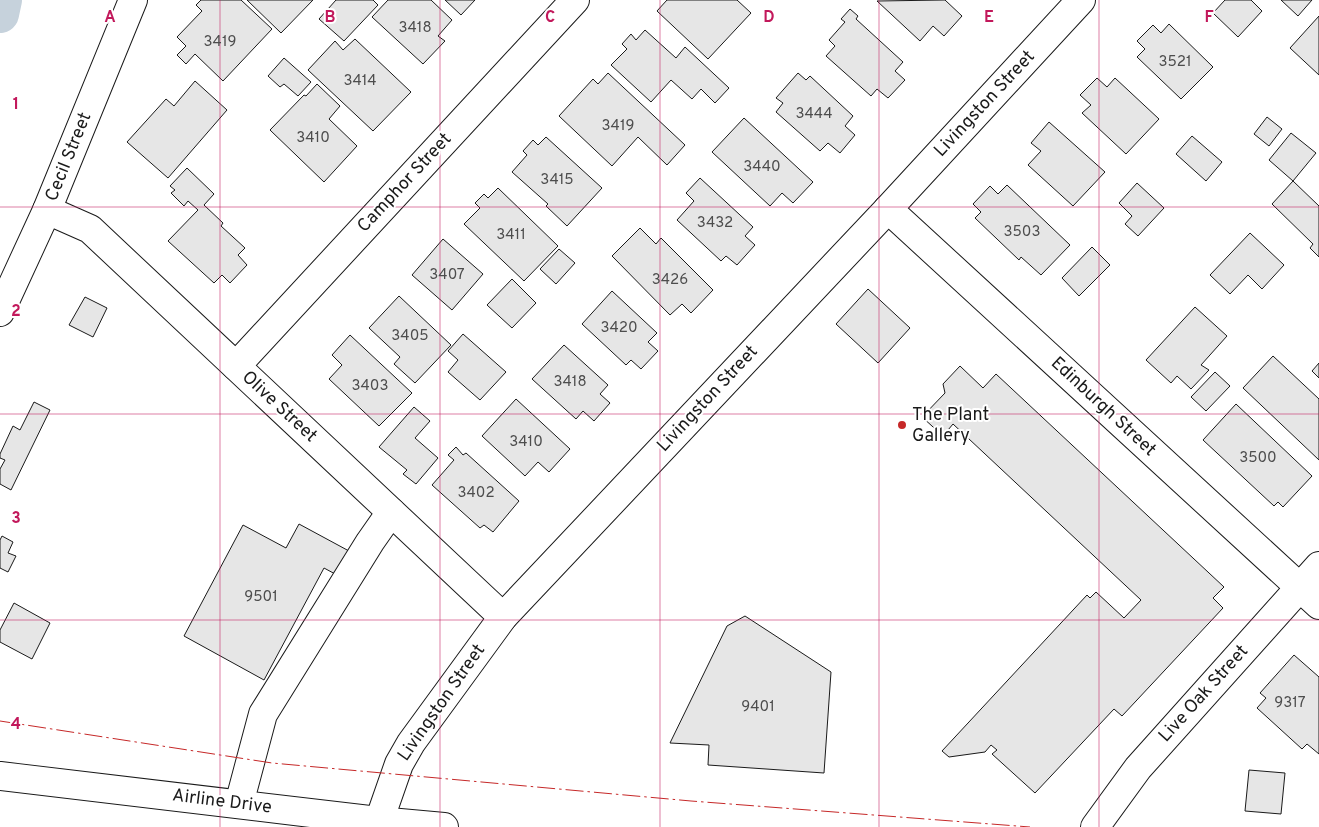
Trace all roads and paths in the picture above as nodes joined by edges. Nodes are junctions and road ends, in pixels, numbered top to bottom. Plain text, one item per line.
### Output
1 (133, 0) edge
2 (575, 0) edge
3 (1081, 0) edge
4 (888, 209) junction
5 (47, 210) junction
6 (0, 312) edge
7 (236, 366) junction
8 (391, 512) junction
9 (1319, 566) edge
10 (1309, 596) edge
11 (503, 618) junction
12 (0, 776) edge
13 (239, 804) junction
14 (377, 824) edge
15 (444, 827) edge
16 (1095, 827) edge

1 - 5 main road, Cecil Street
2 - 7 main road, Camphor Street
3 - 4 main road, Livingston Street
4 - 10 main road, Edinburgh Street
4 - 11 main road, Livingston Street
5 - 6 main road, Cecil Street
5 - 7 main road, Olive Street
7 - 8 main road, Olive Street
8 - 11 main road, Olive Street
8 - 13 main road
9 - 10 main road, Live Oak Street
10 - 16 main road, Live Oak Street
11 - 14 main road, Livingston Street
12 - 13 main road, Airline Drive
13 - 14 main road, Airline Drive
14 - 15 main road, Airline Drive

